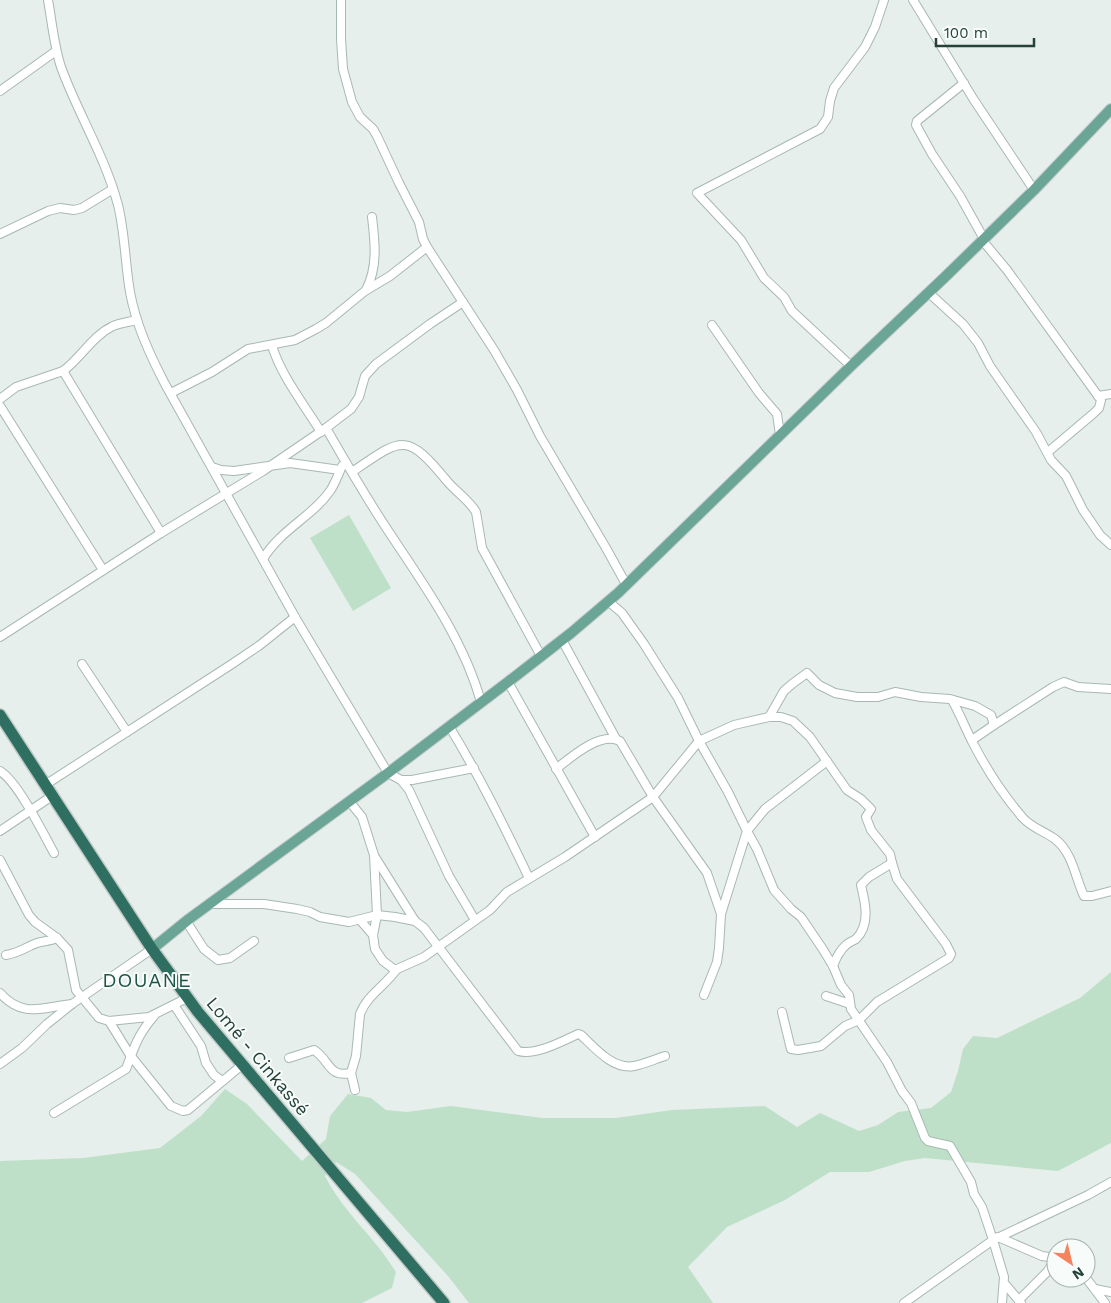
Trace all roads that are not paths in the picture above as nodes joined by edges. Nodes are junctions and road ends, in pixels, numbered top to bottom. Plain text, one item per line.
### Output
1 (48, 0) edge
2 (341, 0) edge
3 (884, 0) edge
4 (913, 0) edge
5 (56, 52) junction
6 (964, 83) junction
7 (0, 91) edge
8 (1111, 109) edge
9 (113, 190) junction
10 (1034, 190) junction
11 (372, 217) dead end
12 (0, 234) edge
13 (983, 240) junction
14 (427, 247) junction
15 (365, 291) junction
16 (929, 293) junction
17 (463, 302) junction
18 (137, 320) junction
19 (712, 325) dead end
20 (272, 346) junction
21 (851, 366) junction
22 (63, 371) junction
23 (172, 393) junction
24 (1111, 394) edge
25 (1098, 396) junction
26 (0, 399) edge
27 (0, 406) edge
28 (323, 430) junction
29 (780, 434) junction
30 (1048, 452) junction
31 (345, 460) junction
32 (274, 464) junction
33 (212, 467) junction
34 (340, 470) junction
35 (352, 472) junction
36 (226, 492) junction
37 (161, 532) junction
38 (1111, 545) edge
39 (263, 558) junction
40 (102, 570) junction
41 (626, 584) junction
42 (608, 601) junction
43 (295, 617) junction
44 (0, 637) edge
45 (562, 640) junction
46 (541, 656) junction
47 (82, 664) dead end
48 (508, 682) junction
49 (1111, 690) edge
50 (952, 700) junction
51 (481, 702) junction
52 (0, 716) edge
53 (769, 717) junction
54 (449, 726) junction
55 (994, 726) junction
56 (127, 732) junction
57 (616, 739) junction
58 (972, 740) junction
59 (698, 741) junction
60 (827, 761) junction
61 (474, 768) junction
62 (556, 769) junction
63 (0, 771) edge
64 (388, 773) junction
65 (401, 780) junction
66 (45, 785) junction
67 (52, 796) junction
68 (653, 797) junction
69 (349, 801) junction
70 (30, 810) junction
71 (0, 831) edge
72 (746, 831) junction
73 (595, 837) junction
74 (54, 853) dead end
75 (374, 855) junction
76 (0, 860) edge
77 (892, 863) junction
78 (529, 878) junction
79 (1111, 891) edge
80 (209, 904) junction
81 (721, 914) junction
82 (377, 916) junction
83 (360, 920) junction
84 (475, 920) junction
85 (186, 921) junction
86 (415, 921) junction
87 (373, 935) junction
88 (57, 938) junction
89 (254, 941) dead end
90 (439, 947) junction
91 (152, 949) junction
92 (6, 955) dead end
93 (833, 966) junction
94 (397, 969) junction
95 (0, 993) edge
96 (704, 995) dead end
97 (826, 996) dead end
98 (81, 998) junction
99 (187, 998) junction
100 (72, 1004) junction
101 (850, 1004) junction
102 (174, 1005) junction
103 (782, 1012) dead end
104 (154, 1016) junction
105 (859, 1020) junction
106 (108, 1021) junction
107 (130, 1056) junction
108 (665, 1056) dead end
109 (289, 1058) dead end
110 (0, 1064) edge
111 (242, 1065) junction
112 (351, 1073) junction
113 (222, 1081) junction
114 (355, 1090) dead end
115 (54, 1113) dead end
116 (1111, 1182) edge
117 (996, 1238) junction
118 (1046, 1257) edge
119 (1046, 1273) edge
120 (1005, 1284) junction
121 (1095, 1289) joint
122 (1111, 1292) edge
123 (1020, 1302) edge
124 (444, 1303) edge
125 (904, 1303) edge
126 (1002, 1303) edge
127 (1105, 1303) edge

1 - 5 street
2 - 14 street
3 - 21 street
4 - 6 street
5 - 7 street
5 - 9 street
6 - 10 street
6 - 13 street
8 - 10 main road
9 - 12 street
9 - 18 street
10 - 13 main road
11 - 15 street
13 - 16 main road
13 - 25 street
14 - 15 street
14 - 17 street
15 - 20 street
16 - 21 main road
16 - 30 street
17 - 28 street
17 - 41 street
18 - 22 street
18 - 23 street
19 - 29 street
20 - 23 street
20 - 28 street
21 - 29 main road
22 - 26 street
22 - 37 street
23 - 33 street
24 - 25 street
25 - 30 street
27 - 40 street
28 - 31 street
28 - 32 street
29 - 41 main road
30 - 38 street
31 - 34 street
31 - 35 street
32 - 33 street
32 - 34 street
32 - 36 street
33 - 36 street
34 - 39 street
35 - 46 street
35 - 51 street
36 - 37 street
36 - 39 street
37 - 40 street
39 - 43 street
40 - 44 street
41 - 42 main road
42 - 45 main road
42 - 59 street
43 - 56 street
43 - 64 street
45 - 46 main road
45 - 57 street
46 - 48 main road
47 - 56 street
48 - 51 main road
48 - 62 street
49 - 55 street
50 - 53 street
50 - 55 street
50 - 58 street
51 - 54 main road
52 - 66 highway, Lomé - Cinkassé
53 - 59 street
53 - 60 street
54 - 61 street
54 - 64 main road
55 - 58 street
56 - 66 street
57 - 62 street
57 - 68 street
58 - 79 street
59 - 68 street
59 - 72 street
60 - 72 street
60 - 77 street
61 - 65 street
61 - 78 street
62 - 73 street
63 - 70 street
64 - 65 street
64 - 69 main road
65 - 84 street
66 - 67 highway, Lomé - Cinkassé
67 - 70 street
67 - 91 highway, Lomé - Cinkassé
68 - 73 street
68 - 81 street
69 - 75 street
69 - 80 main road
70 - 71 street
70 - 74 street
72 - 81 street
72 - 93 street
73 - 78 street
75 - 82 street
75 - 86 street
76 - 88 street
77 - 93 street
77 - 105 street
78 - 84 street
80 - 83 street
80 - 85 main road
81 - 96 street
82 - 83 street
82 - 86 street
82 - 87 street
83 - 87 street
84 - 90 street
85 - 89 street
85 - 91 main road
86 - 90 street
87 - 94 street
88 - 92 street
88 - 98 street
90 - 94 street
90 - 108 street
91 - 98 street
91 - 99 highway, Lomé - Cinkassé
93 - 101 street
94 - 112 street
95 - 100 street
97 - 101 street
98 - 100 street
98 - 106 street
99 - 102 street
99 - 111 highway, Lomé - Cinkassé
100 - 110 street
101 - 105 street
102 - 104 street
102 - 113 street
103 - 105 street
104 - 106 street
104 - 107 street
105 - 117 street
106 - 107 street
107 - 113 street
107 - 115 street
109 - 112 street
111 - 113 street
111 - 124 highway, Lomé - Cinkassé
112 - 114 street
116 - 117 street
117 - 118 street
117 - 120 street
117 - 125 street
119 - 123 street
120 - 123 street
120 - 126 street
121 - 122 street
121 - 127 street

